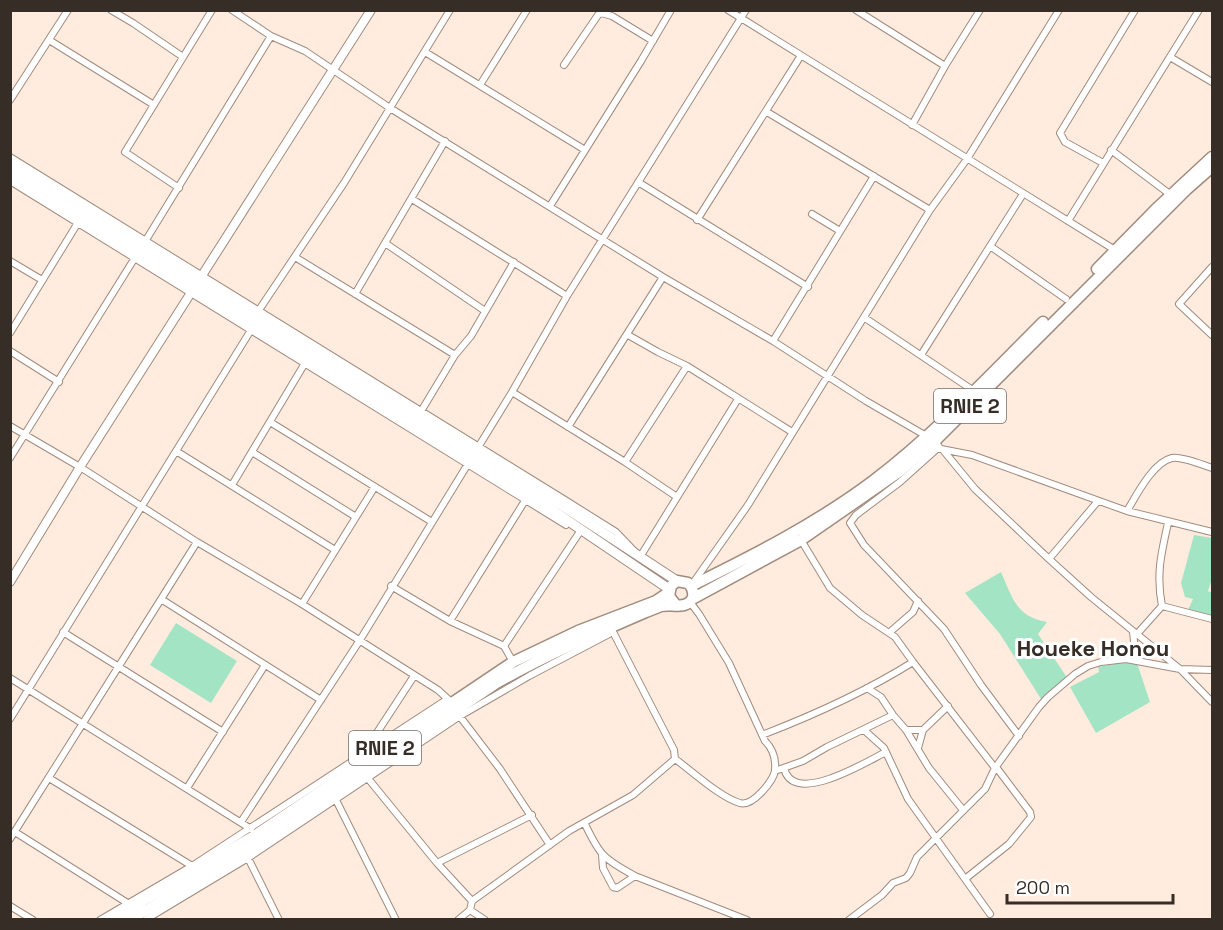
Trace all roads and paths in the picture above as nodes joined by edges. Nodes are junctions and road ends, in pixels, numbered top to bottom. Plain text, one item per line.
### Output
1 (68, 10) edge
2 (111, 10) edge
3 (212, 10) edge
4 (232, 10) edge
5 (450, 10) edge
6 (527, 10) edge
7 (671, 10) edge
8 (728, 10) edge
9 (746, 10) edge
10 (856, 10) edge
11 (1059, 10) edge
12 (1136, 10) edge
13 (1199, 10) edge
14 (978, 11) edge
15 (367, 12) edge
16 (741, 19) junction
17 (272, 36) junction
18 (49, 40) junction
19 (653, 40) junction
20 (425, 52) junction
21 (183, 57) junction
22 (800, 57) junction
23 (1170, 57) junction
24 (564, 65) dead end
25 (945, 66) junction
26 (334, 70) junction
27 (1212, 82) edge
28 (480, 85) junction
29 (10, 100) edge
30 (154, 105) junction
31 (390, 108) junction
32 (767, 112) junction
33 (912, 125) junction
34 (445, 141) junction
35 (585, 150) junction
36 (1111, 150) junction
37 (10, 157) edge
38 (1212, 157) edge
39 (967, 159) junction
40 (1103, 163) junction
41 (10, 164) edge
42 (1212, 167) edge
43 (10, 174) edge
44 (874, 176) junction
45 (10, 181) edge
46 (638, 183) junction
47 (179, 188) junction
48 (1023, 194) junction
49 (1171, 195) junction
50 (412, 199) junction
51 (550, 206) junction
52 (930, 210) junction
53 (812, 214) dead end
54 (80, 220) junction
55 (698, 220) junction
56 (1068, 221) junction
57 (840, 231) junction
58 (603, 238) junction
59 (146, 240) junction
60 (385, 243) junction
61 (990, 246) junction
62 (1115, 250) junction
63 (136, 255) junction
64 (295, 256) junction
65 (10, 261) edge
66 (514, 262) junction
67 (1212, 267) edge
68 (663, 277) junction
69 (42, 280) junction
70 (197, 284) junction
71 (808, 287) junction
72 (355, 294) junction
73 (567, 296) junction
74 (1066, 299) junction
75 (259, 310) junction
76 (486, 310) junction
77 (865, 318) junction
78 (251, 330) junction
79 (10, 333) edge
80 (628, 335) junction
81 (1212, 335) edge
82 (773, 341) junction
83 (10, 351) edge
84 (455, 355) junction
85 (921, 356) junction
86 (305, 363) junction
87 (687, 366) junction
88 (828, 378) junction
89 (59, 382) junction
90 (974, 391) junction
91 (512, 392) junction
92 (738, 399) junction
93 (420, 413) junction
94 (270, 422) junction
95 (10, 426) edge
96 (568, 427) junction
97 (792, 432) junction
98 (25, 435) junction
99 (936, 444) junction
100 (176, 451) junction
101 (252, 452) junction
102 (472, 454) junction
103 (10, 458) edge
104 (625, 462) junction
105 (1212, 466) edge
106 (80, 467) junction
107 (232, 485) junction
108 (374, 488) junction
109 (677, 497) junction
110 (526, 499) junction
111 (1098, 501) junction
112 (142, 507) junction
113 (1127, 511) junction
114 (356, 517) junction
115 (432, 522) junction
116 (1168, 522) junction
117 (1212, 532) edge
118 (579, 533) junction
119 (801, 540) junction
120 (197, 542) junction
121 (335, 550) junction
122 (1049, 559) junction
123 (637, 561) junction
124 (10, 582) edge
125 (391, 586) junction
126 (691, 586) junction
127 (671, 588) junction
128 (161, 599) junction
129 (691, 601) junction
130 (918, 601) junction
131 (302, 604) junction
132 (675, 604) junction
133 (1162, 606) junction
134 (1212, 619) edge
135 (450, 621) junction
136 (613, 628) junction
137 (63, 632) junction
138 (890, 632) junction
139 (1135, 633) junction
140 (360, 640) junction
141 (504, 646) junction
142 (1136, 660) junction
143 (513, 662) junction
144 (912, 662) junction
145 (265, 665) junction
146 (118, 667) junction
147 (1180, 669) junction
148 (1212, 670) edge
149 (414, 676) junction
150 (10, 678) edge
151 (885, 680) junction
152 (867, 688) junction
153 (29, 690) junction
154 (879, 694) junction
155 (321, 700) junction
156 (1212, 702) edge
157 (948, 706) junction
158 (454, 708) junction
159 (893, 715) junction
160 (10, 719) edge
161 (82, 723) junction
162 (864, 730) junction
163 (906, 730) junction
164 (923, 730) junction
165 (223, 732) junction
166 (762, 735) junction
167 (1019, 736) junction
168 (918, 748) junction
169 (886, 752) junction
170 (363, 755) junction
171 (675, 759) junction
172 (784, 768) junction
173 (996, 768) junction
174 (775, 771) junction
175 (367, 776) junction
176 (49, 778) junction
177 (188, 788) junction
178 (336, 800) junction
179 (963, 810) junction
180 (532, 816) junction
181 (241, 822) junction
182 (585, 824) junction
183 (15, 832) junction
184 (252, 832) junction
185 (937, 838) junction
186 (10, 839) edge
187 (550, 845) junction
188 (246, 855) junction
189 (602, 855) junction
190 (437, 863) junction
191 (192, 866) junction
192 (634, 876) junction
193 (965, 879) junction
194 (472, 902) junction
195 (130, 904) junction
196 (10, 906) edge
197 (470, 910) junction
198 (990, 914) dead end
199 (149, 916) edge
200 (33, 920) edge
201 (100, 920) edge
202 (110, 920) edge
203 (127, 920) edge
204 (279, 920) edge
205 (396, 920) edge
206 (458, 920) edge
207 (485, 920) edge
208 (747, 920) edge
209 (849, 920) edge

1 - 18 street
2 - 21 street
3 - 21 street
4 - 17 street
5 - 20 street
6 - 28 street
7 - 19 street
8 - 16 street
9 - 16 street
10 - 25 street
11 - 39 street
12 - 40 street
13 - 23 street
14 - 25 street
15 - 26 street
16 - 22 street
16 - 46 street
17 - 26 street
17 - 47 street
18 - 29 street
18 - 30 street
19 - 24 street
19 - 35 street
20 - 28 street
20 - 31 street
21 - 30 street
22 - 32 street
22 - 33 street
23 - 27 street
23 - 36 street
25 - 33 street
26 - 31 street
26 - 70 street
28 - 35 street
30 - 47 street
31 - 34 street
31 - 64 street
32 - 44 street
32 - 55 street
33 - 39 street
34 - 50 street
34 - 51 street
35 - 51 street
36 - 40 street
36 - 49 street
37 - 59 street
38 - 49 highway, RNIE 2 / RNIE 2
39 - 48 street
39 - 52 street
40 - 56 street
41 - 70 main road
42 - 99 highway, RNIE 2 / RNIE 2
43 - 54 main road
44 - 52 street
44 - 57 street
45 - 54 street
46 - 55 street
46 - 58 street
47 - 59 street
48 - 56 street
48 - 61 street
49 - 62 highway, RNIE 2 / RNIE 2
50 - 60 street
50 - 66 street
51 - 58 street
52 - 77 street
53 - 57 street
54 - 63 main road
54 - 69 street
55 - 71 street
56 - 62 street
57 - 71 street
58 - 68 street
58 - 73 street
59 - 70 street
60 - 72 street
60 - 76 street
61 - 74 street
61 - 85 street
62 - 74 highway, RNIE 2 / RNIE 2
63 - 70 main road
63 - 89 street
64 - 72 street
64 - 75 street
65 - 69 street
66 - 73 street
66 - 76 street
67 - 81 street
68 - 80 street
68 - 82 street
69 - 79 street
70 - 75 street
70 - 78 street
70 - 93 main road
70 - 102 main road
70 - 106 street
71 - 82 street
72 - 84 street
73 - 91 street
74 - 90 highway, RNIE 2 / RNIE 2
75 - 93 street
76 - 84 street
77 - 85 street
77 - 88 street
78 - 86 street
78 - 100 street
80 - 87 street
80 - 96 street
82 - 88 street
83 - 89 street
84 - 93 street
85 - 90 street
86 - 94 street
86 - 102 street
87 - 92 street
87 - 104 street
88 - 97 street
88 - 99 street
89 - 98 street
90 - 99 highway, RNIE 2 / RNIE 2
91 - 96 street
91 - 102 street
92 - 97 street
92 - 109 street
93 - 102 main road
94 - 101 street
94 - 108 street
95 - 98 street
96 - 104 street
97 - 126 street
98 - 103 street
98 - 106 street
99 - 111 street
99 - 119 highway, RNIE 2 / RNIE 2
99 - 122 street
99 - 126 highway, RNIE 2 / RNIE 2
99 - 130 street
100 - 107 street
100 - 112 street
101 - 107 street
101 - 114 street
102 - 110 street
102 - 115 street
102 - 123 main road
102 - 123 street
104 - 109 street
105 - 113 street
106 - 112 street
106 - 124 street
107 - 121 street
108 - 114 street
108 - 115 street
109 - 123 street
110 - 118 street
110 - 135 street
111 - 113 street
111 - 122 street
112 - 120 street
112 - 137 street
113 - 116 street
114 - 121 street
115 - 125 street
116 - 117 street
116 - 133 street
118 - 123 street
118 - 141 street
119 - 129 highway, RNIE 2 / RNIE 2
119 - 138 street
120 - 128 street
120 - 131 street
121 - 131 street
122 - 139 street
123 - 127 main road
125 - 135 street
125 - 140 street
126 - 127 highway
126 - 129 highway
127 - 132 highway
127 - 143 highway, RNIE 2 / RNIE 2
128 - 145 street
128 - 146 street
129 - 132 highway, RNIE 2 / RNIE 2
129 - 166 street
130 - 138 street
130 - 167 street
131 - 140 street
132 - 136 highway, RNIE 2 / RNIE 2
133 - 134 street
133 - 139 street
135 - 141 street
136 - 158 highway, RNIE 2 / RNIE 2
136 - 171 street
137 - 146 street
137 - 153 street
138 - 144 street
139 - 142 street
139 - 147 street
140 - 149 street
140 - 155 street
141 - 143 street
142 - 147 street
142 - 167 street
143 - 158 highway, RNIE 2 / RNIE 2
144 - 151 street
144 - 157 street
145 - 155 street
145 - 165 street
146 - 161 street
146 - 165 street
147 - 148 street
147 - 156 street
149 - 158 street
149 - 170 street
150 - 153 street
151 - 152 street
151 - 154 street
152 - 154 street
152 - 166 street
153 - 160 street
153 - 161 street
154 - 159 street
155 - 181 street
157 - 164 street
157 - 173 street
158 - 170 street
158 - 175 highway, RNIE 2 / RNIE 2
158 - 180 street
158 - 184 highway, RNIE 2 / RNIE 2
159 - 162 street
159 - 163 street
161 - 176 street
161 - 177 street
162 - 169 street
162 - 172 street
163 - 164 street
163 - 168 street
164 - 168 street
165 - 177 street
166 - 174 street
167 - 173 street
168 - 179 street
169 - 172 street
169 - 185 street
170 - 184 street
171 - 174 street
171 - 182 street
172 - 174 street
173 - 179 street
173 - 193 street
175 - 178 street
175 - 188 highway, RNIE 2 / RNIE 2
175 - 190 street
176 - 183 street
176 - 191 street
177 - 181 street
178 - 188 street
178 - 205 street
179 - 185 street
180 - 187 street
180 - 190 street
181 - 184 street
182 - 187 street
182 - 189 street
183 - 186 street
183 - 195 street
184 - 191 street
184 - 195 highway, RNIE 2 / RNIE 2
185 - 193 street
185 - 209 street
187 - 194 street
188 - 199 highway, RNIE 2 / RNIE 2
188 - 204 street
189 - 192 street
189 - 192 street
190 - 194 street
191 - 195 street
192 - 208 street
193 - 198 street
194 - 197 street
195 - 201 street
195 - 202 highway, RNIE 2 / RNIE 2
196 - 200 street
197 - 206 street
197 - 207 street
199 - 203 highway, RNIE 2 / RNIE 2

